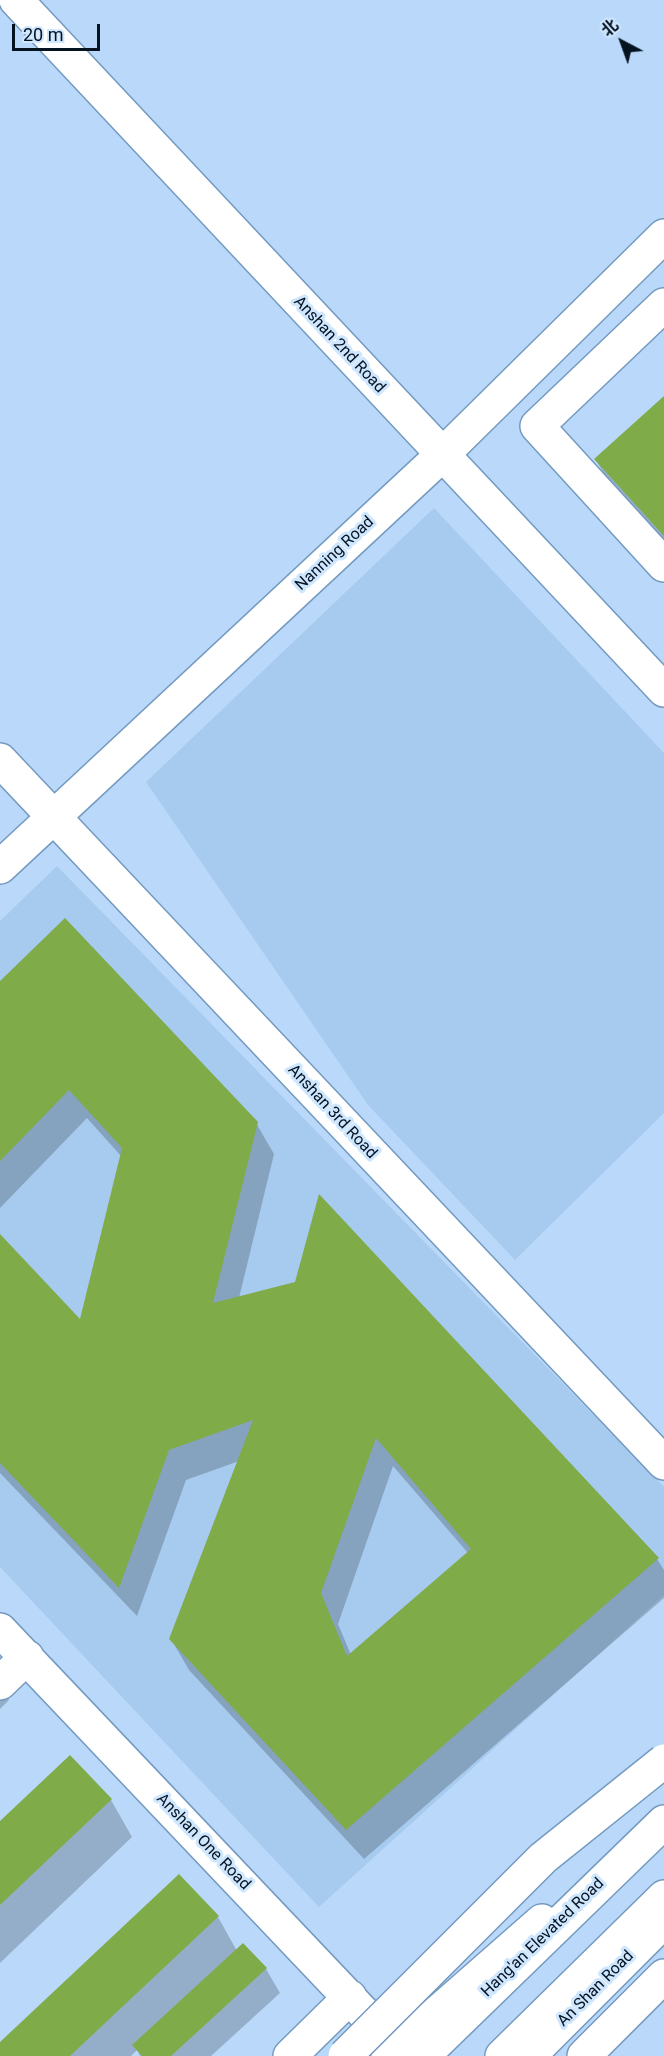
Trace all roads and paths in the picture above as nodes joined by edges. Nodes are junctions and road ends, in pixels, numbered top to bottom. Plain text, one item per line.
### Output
1 (16, 0) edge
2 (661, 244) edge
3 (664, 305) edge
4 (442, 455) junction
5 (664, 565) edge
6 (664, 690) edge
7 (0, 760) edge
8 (53, 817) junction
9 (0, 867) edge
10 (664, 1463) edge
11 (0, 1630) edge
12 (27, 1658) junction
13 (0, 1683) edge
14 (664, 1761) edge
15 (664, 1811) edge
16 (664, 1821) edge
17 (664, 1897) edge
18 (664, 1921) edge
19 (664, 1976) edge
20 (351, 1997) junction
21 (403, 2054) edge
22 (290, 2056) edge
23 (345, 2056) edge
24 (502, 2056) edge
25 (528, 2056) edge
26 (584, 2056) edge

1 - 4 main road, Anshan 2nd Road
2 - 4 main road, Nanning Road
3 - 5 main road
4 - 6 main road, Anshan 2nd Road
4 - 8 main road, Nanning Road
7 - 8 main road, Anshan 3rd Road
8 - 9 main road, Nanning Road
8 - 10 main road, Anshan 3rd Road
11 - 12 main road, Anshan One Road
12 - 13 main road
12 - 20 main road, Anshan One Road
14 - 23 main road, bridge
15 - 21 main road
16 - 21 main road, Hang'an Elevated Road
17 - 24 main road
18 - 25 main road, An Shan Road
19 - 26 main road
20 - 21 main road, Anshan One Road
20 - 22 main road

